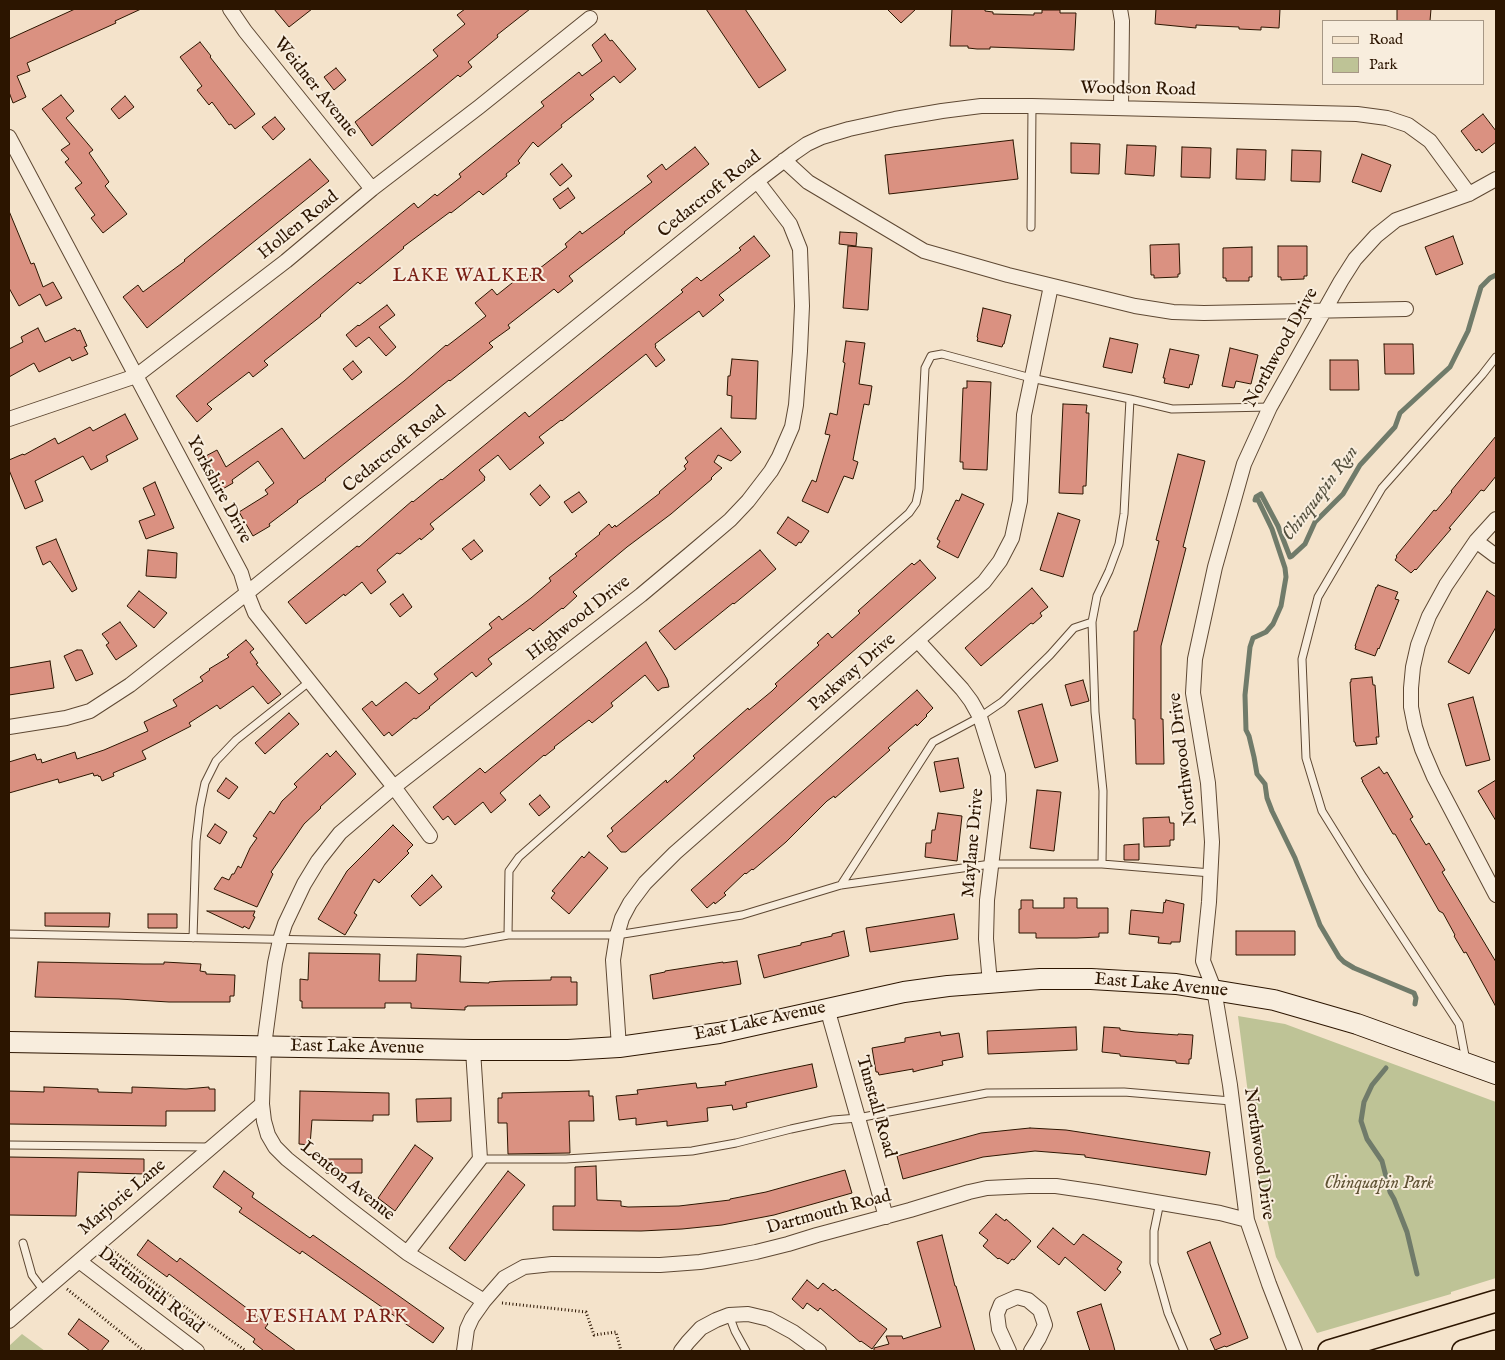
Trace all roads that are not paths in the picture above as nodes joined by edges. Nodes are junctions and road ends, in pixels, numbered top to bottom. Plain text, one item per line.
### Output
1 (230, 9) edge
2 (1120, 9) edge
3 (590, 18) dead end
4 (1032, 106) junction
5 (1121, 108) junction
6 (9, 137) edge
7 (784, 160) junction
8 (1496, 179) edge
9 (757, 181) junction
10 (372, 189) junction
11 (1468, 194) junction
12 (1031, 227) dead end
13 (1051, 286) junction
14 (1406, 309) dead end
15 (1323, 310) junction
16 (1496, 356) edge
17 (136, 376) junction
18 (1031, 378) junction
19 (1130, 398) junction
20 (1270, 407) junction
21 (9, 419) edge
22 (1496, 519) edge
23 (1476, 541) junction
24 (1496, 556) edge
25 (247, 593) junction
26 (1092, 622) junction
27 (918, 641) junction
28 (309, 682) junction
29 (980, 717) junction
30 (9, 726) edge
31 (394, 787) junction
32 (430, 836) dead end
33 (991, 864) junction
34 (1102, 864) junction
35 (1211, 873) junction
36 (841, 885) junction
37 (1496, 895) edge
38 (9, 934) edge
39 (508, 935) junction
40 (617, 935) junction
41 (193, 938) junction
42 (280, 940) junction
43 (990, 983) junction
44 (1214, 989) junction
45 (827, 1008) junction
46 (9, 1042) edge
47 (264, 1046) junction
48 (619, 1047) junction
49 (473, 1050) junction
50 (1466, 1062) junction
51 (1496, 1074) edge
52 (1231, 1101) junction
53 (262, 1104) junction
54 (858, 1118) junction
55 (9, 1145) edge
56 (212, 1147) junction
57 (480, 1159) junction
58 (1160, 1202) junction
59 (886, 1217) junction
60 (1247, 1220) junction
61 (24, 1243) dead end
62 (407, 1253) junction
63 (79, 1261) junction
64 (44, 1291) junction
65 (484, 1301) junction
66 (1496, 1301) edge
67 (729, 1315) junction
68 (9, 1321) edge
69 (1496, 1341) edge
70 (815, 1350) edge
71 (197, 1351) edge
72 (464, 1351) edge
73 (681, 1351) edge
74 (746, 1351) edge
75 (1008, 1351) edge
76 (1031, 1351) edge
77 (1184, 1351) edge
78 (1295, 1351) edge
79 (1329, 1351) edge
80 (1463, 1351) edge

1 - 10 street, Weidner Avenue
2 - 5 street
3 - 10 street, Hollen Road
4 - 5 street, Woodson Road
4 - 7 street, Woodson Road
4 - 12 lane
5 - 11 street, Woodson Road
6 - 17 street, Yorkshire Drive
7 - 9 street, Cedarcroft Road
7 - 13 street
8 - 11 street, Northwood Drive
9 - 25 street, Cedarcroft Road
9 - 31 street, Highwood Drive
10 - 17 street, Hollen Road
11 - 15 street, Northwood Drive
13 - 15 street
13 - 18 street, Parkway Drive
14 - 15 street
15 - 20 street, Northwood Drive
16 - 50 lane
17 - 21 street, Hollen Road
17 - 25 street, Yorkshire Drive
18 - 19 lane
18 - 27 street, Parkway Drive
18 - 39 lane
19 - 20 lane
19 - 26 lane
20 - 35 street, Northwood Drive
22 - 23 street
23 - 24 street
23 - 37 street
25 - 28 street, Yorkshire Drive
25 - 30 street, Cedarcroft Road
26 - 29 lane
26 - 34 lane
27 - 29 street, Maylane Drive
27 - 40 street, Parkway Drive
28 - 31 street, Yorkshire Drive
28 - 41 lane
29 - 33 street, Maylane Drive
29 - 36 lane
31 - 32 street, Yorkshire Drive
31 - 42 street, Highwood Drive
33 - 34 lane
33 - 36 lane
33 - 43 street, Maylane Drive
34 - 35 lane
35 - 44 street, Northwood Drive
36 - 40 lane
38 - 41 lane
39 - 40 lane
39 - 42 lane
40 - 48 street, Parkway Drive
41 - 42 lane
42 - 47 street, Highwood Drive
43 - 44 street, East Lake Avenue
43 - 45 street, East Lake Avenue
44 - 50 street, East Lake Avenue
44 - 52 street, Northwood Drive
45 - 48 street, East Lake Avenue
45 - 54 street, Tunstall Road
46 - 47 street, East Lake Avenue
47 - 49 street, East Lake Avenue
47 - 53 street, Lenton Avenue
48 - 49 street, East Lake Avenue
49 - 57 street
50 - 51 street, East Lake Avenue
52 - 54 lane
52 - 60 street, Northwood Drive
53 - 56 street, Marjorie Lane
53 - 62 street, Lenton Avenue
54 - 57 lane
54 - 59 street, Tunstall Road
55 - 56 lane
56 - 63 street, Marjorie Lane
57 - 62 street
58 - 59 street, Dartmouth Road
58 - 60 street, Dartmouth Road
58 - 77 lane
59 - 65 street, Dartmouth Road
60 - 78 street, Northwood Drive
61 - 64 lane
62 - 65 street, Lenton Avenue
63 - 64 street, Marjorie Lane
63 - 71 street, Dartmouth Road
64 - 68 street, Marjorie Lane
65 - 72 street, Dartmouth Road
66 - 79 main road
67 - 70 street
67 - 73 street
67 - 74 lane
69 - 80 main road
75 - 76 street

